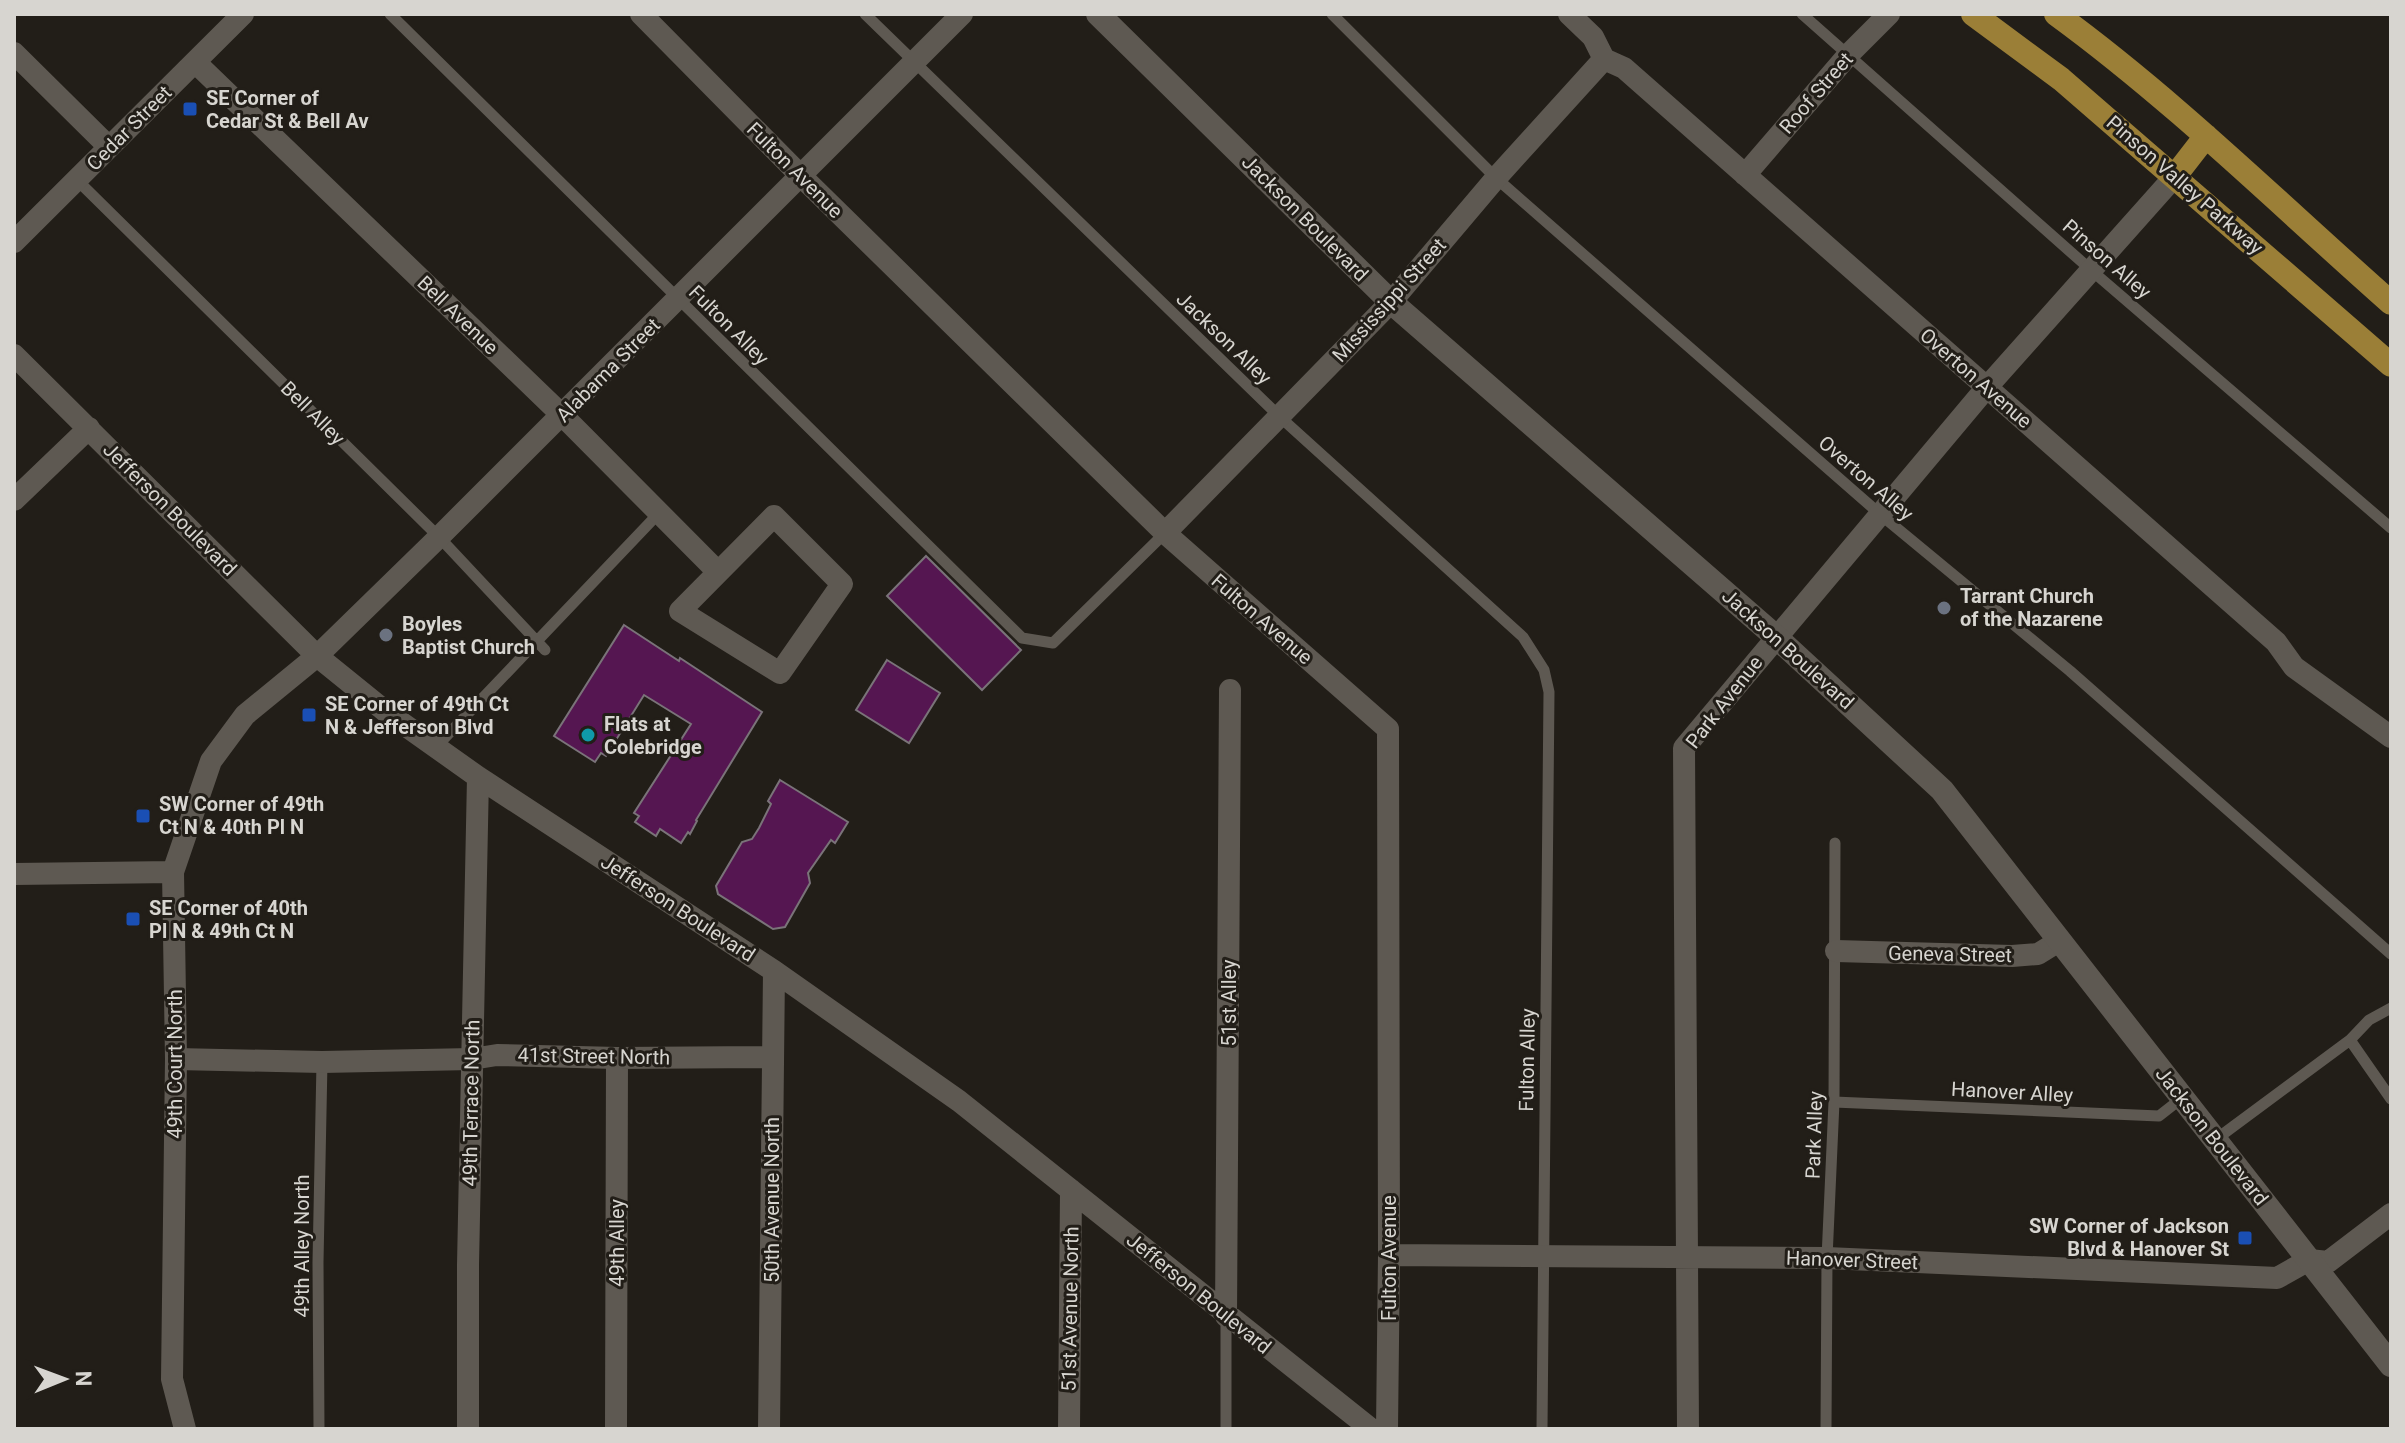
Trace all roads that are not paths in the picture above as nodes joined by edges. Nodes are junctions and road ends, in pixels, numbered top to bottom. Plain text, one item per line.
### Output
1 (243, 14) edge
2 (390, 14) edge
3 (641, 14) edge
4 (865, 14) edge
5 (962, 14) edge
6 (1098, 14) edge
7 (1332, 14) edge
8 (1569, 14) edge
9 (1802, 14) edge
10 (1889, 14) edge
11 (1973, 14) edge
12 (2056, 14) edge
13 (14, 53) edge
14 (1849, 54) junction
15 (1604, 59) junction
16 (195, 62) junction
17 (913, 62) junction
18 (2206, 136) junction
19 (109, 147) junction
20 (1745, 175) junction
21 (801, 176) junction
22 (2175, 176) junction
23 (1496, 178) junction
24 (77, 180) junction
25 (14, 242) edge
26 (2091, 270) junction
27 (677, 299) junction
28 (1391, 302) junction
29 (2391, 303) edge
30 (14, 355) edge
31 (2391, 365) edge
32 (1987, 387) junction
33 (563, 416) junction
34 (1280, 417) junction
35 (89, 428) junction
36 (14, 500) edge
37 (659, 513) junction
38 (1881, 515) junction
39 (2391, 528) edge
40 (1165, 533) junction
41 (439, 537) junction
42 (717, 571) junction
43 (1775, 636) junction
44 (542, 646) junction
45 (317, 656) junction
46 (1230, 690) dead end
47 (1549, 692) joint
48 (245, 715) joint
49 (2391, 737) edge
50 (436, 747) junction
51 (478, 777) junction
52 (1835, 843) dead end
53 (173, 872) junction
54 (14, 874) edge
55 (2059, 941) junction
56 (1836, 951) junction
57 (2391, 954) edge
58 (774, 971) junction
59 (2391, 1008) edge
60 (2350, 1040) junction
61 (772, 1057) junction
62 (617, 1058) junction
63 (176, 1059) junction
64 (472, 1059) junction
65 (322, 1062) junction
66 (2182, 1098) junction
67 (2391, 1099) edge
68 (1834, 1102) junction
69 (2215, 1140) junction
70 (1071, 1190) junction
71 (2391, 1214) edge
72 (1389, 1255) junction
73 (1542, 1255) junction
74 (1687, 1256) junction
75 (1827, 1258) junction
76 (2309, 1260) junction
77 (1226, 1316) junction
78 (2391, 1365) edge
79 (185, 1429) edge
80 (319, 1429) edge
81 (468, 1429) edge
82 (616, 1429) edge
83 (769, 1429) edge
84 (1069, 1429) edge
85 (1226, 1429) edge
86 (1371, 1429) edge
87 (1387, 1429) edge
88 (1542, 1429) edge
89 (1688, 1429) edge
90 (1826, 1429) edge

1 - 16 street, Cedar Street
2 - 27 lane, Fulton Alley
3 - 21 street, Fulton Avenue
4 - 17 lane, Jackson Alley
5 - 17 street, Alabama Street
6 - 28 street, Jackson Boulevard
7 - 23 lane, Overton Alley
8 - 15 street, Overton Avenue
9 - 14 lane, Pinson Alley
10 - 14 street, Roof Street
11 - 22 main road, Pinson Valley Parkway
12 - 18 main road
13 - 19 street
14 - 20 street, Roof Street
14 - 26 lane, Pinson Alley
15 - 20 street, Overton Avenue
15 - 23 street, Mississippi Street
16 - 19 street, Cedar Street
16 - 33 street, Bell Avenue
17 - 21 street, Alabama Street
17 - 34 lane, Jackson Alley
18 - 22 main road
18 - 29 main road
19 - 24 street, Cedar Street
20 - 32 street, Overton Avenue
21 - 27 street, Alabama Street
21 - 40 street, Fulton Avenue
22 - 26 street, Park Avenue
22 - 31 main road, Pinson Valley Parkway
23 - 28 street, Mississippi Street
23 - 38 lane, Overton Alley
24 - 25 street, Cedar Street
24 - 41 lane, Bell Alley
26 - 32 street, Park Avenue
26 - 39 lane, Pinson Alley
27 - 33 street, Alabama Street
27 - 40 lane, Fulton Alley
28 - 34 street, Mississippi Street
28 - 43 street, Jackson Boulevard
30 - 35 street, Jefferson Boulevard
32 - 38 street, Park Avenue
32 - 49 street, Overton Avenue
33 - 37 street, Bell Avenue
33 - 41 street, Alabama Street
34 - 40 street, Mississippi Street
34 - 47 lane, Jackson Alley
35 - 36 street
35 - 45 street, Jefferson Boulevard
37 - 42 street, Bell Avenue
37 - 44 lane
38 - 43 street, Park Avenue
38 - 57 lane, Overton Alley
40 - 72 street, Fulton Avenue
41 - 44 lane, Bell Alley
41 - 45 street, Alabama Street
42 - 42 street
43 - 55 street, Jackson Boulevard
43 - 74 street, Park Avenue
44 - 50 lane
45 - 48 street, Alabama Street
45 - 50 street, Jefferson Boulevard
46 - 77 street, 51st Alley
47 - 73 lane, Fulton Alley
48 - 53 street, 49th Court North
50 - 51 street, Jefferson Boulevard
51 - 58 street, Jefferson Boulevard
51 - 64 street, 49th Terrace North
52 - 56 lane, Park Alley
53 - 54 street
53 - 63 street, 49th Court North
55 - 56 street, Geneva Street
55 - 66 street, Jackson Boulevard
56 - 68 lane, Park Alley
58 - 61 street, 50th Avenue North
58 - 70 street, Jefferson Boulevard
59 - 60 lane
60 - 67 lane
60 - 69 lane
61 - 62 street, 41st Street North
61 - 83 street, 50th Avenue North
62 - 64 street, 41st Street North
62 - 82 street, 49th Alley
63 - 65 street, 41st Street North
63 - 79 street, 49th Court North
64 - 65 street, 41st Street North
64 - 81 street, 49th Terrace North
65 - 80 lane, 49th Alley North
66 - 68 lane, Hanover Alley
66 - 69 street, Jackson Boulevard
68 - 75 lane, Park Alley
69 - 76 street, Jackson Boulevard
70 - 77 street, Jefferson Boulevard
70 - 84 street, 51st Avenue North
71 - 76 street, Hanover Street
72 - 73 street, Hanover Street
72 - 87 street, Fulton Avenue
73 - 74 street, Hanover Street
73 - 88 lane, Fulton Alley
74 - 75 street, Hanover Street
74 - 89 street, Park Avenue
75 - 76 street, Hanover Street
75 - 90 lane, Park Alley
76 - 78 street, Jackson Boulevard
77 - 85 lane
77 - 86 street, Jefferson Boulevard

